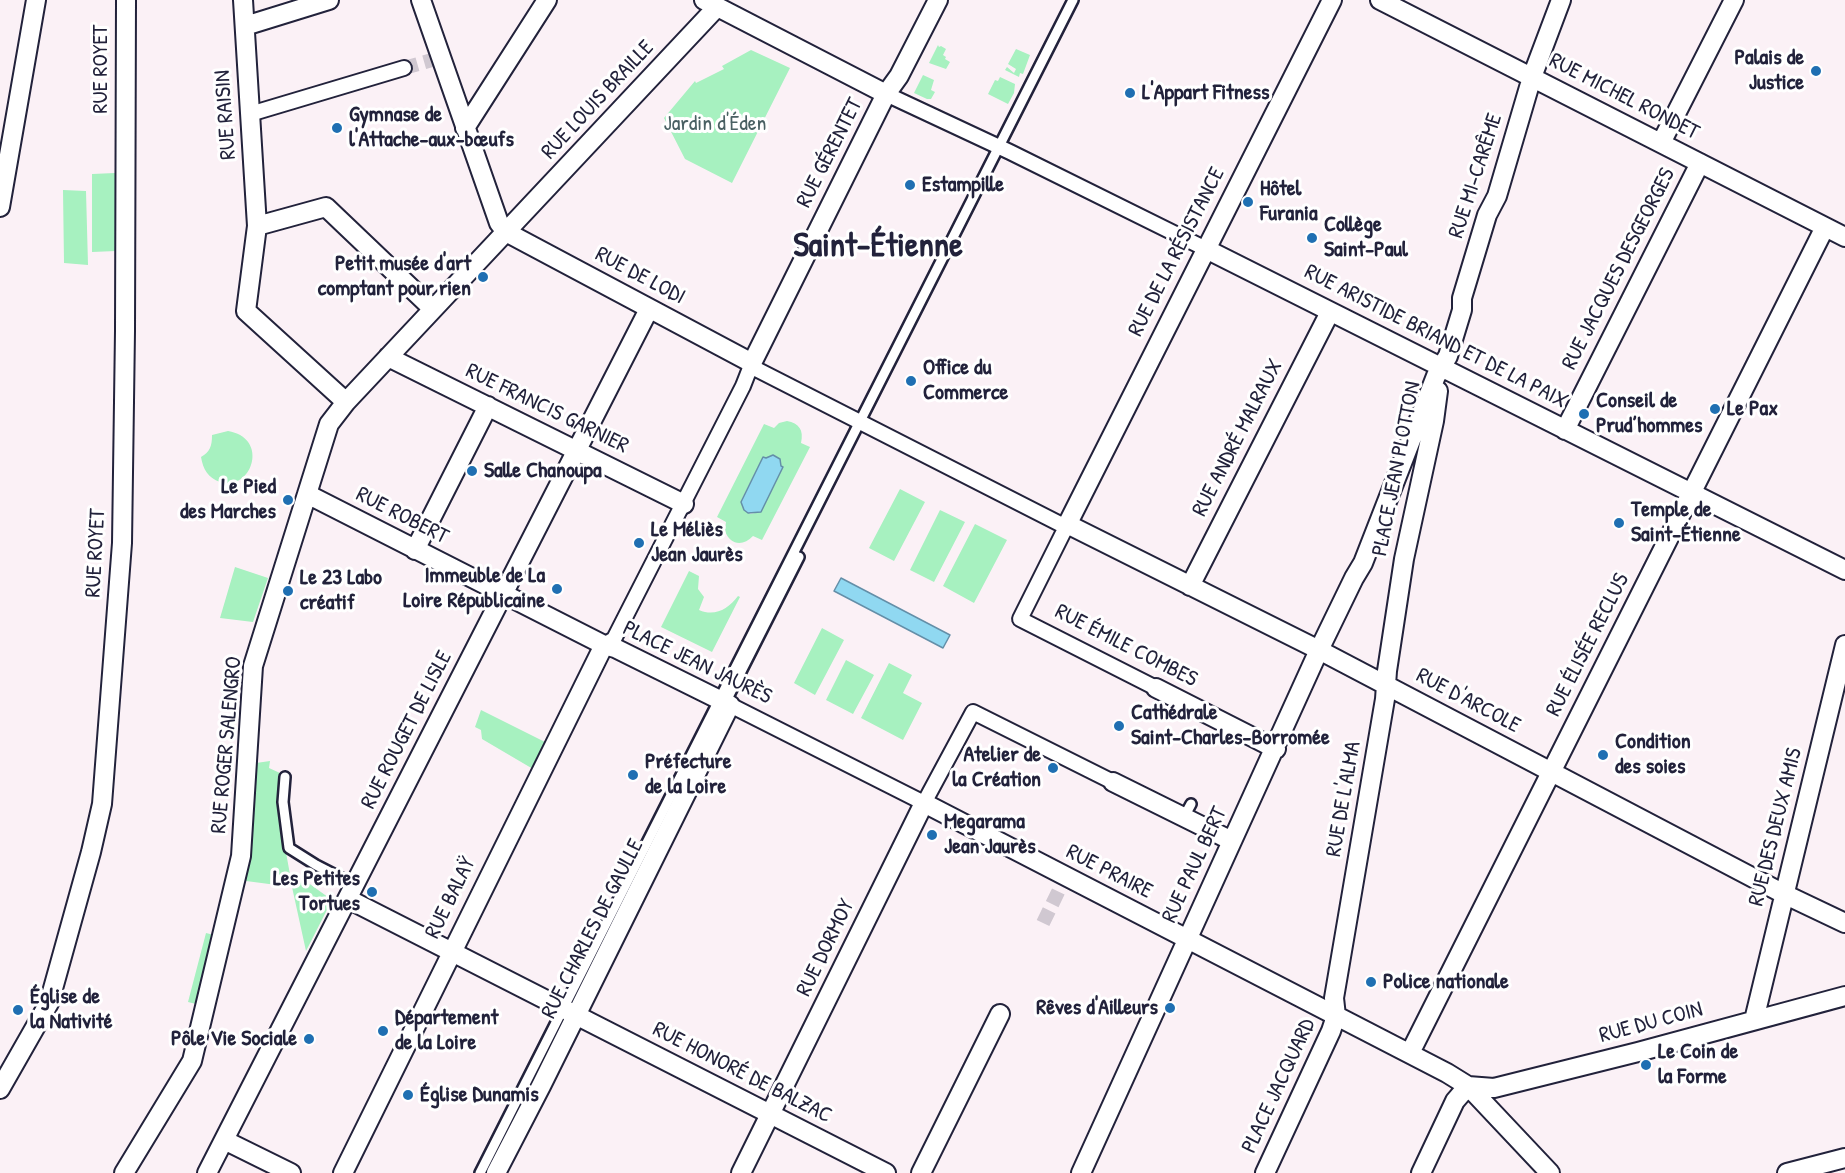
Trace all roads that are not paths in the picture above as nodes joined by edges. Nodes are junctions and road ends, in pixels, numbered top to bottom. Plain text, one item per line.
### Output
1 (36, 0) edge
2 (126, 0) edge
3 (243, 0) edge
4 (329, 0) edge
5 (421, 0) edge
6 (547, 0) edge
7 (937, 0) edge
8 (1073, 0) edge
9 (1080, 0) edge
10 (1332, 0) edge
11 (1380, 0) edge
12 (1561, 0) edge
13 (1734, 0) edge
14 (715, 2) edge
15 (245, 26) junction
16 (404, 68) tunnel mouth
17 (1533, 77) junction
18 (886, 94) junction
19 (250, 114) junction
20 (465, 128) junction
21 (1661, 143) junction
22 (1001, 148) junction
23 (1700, 163) junction
24 (0, 207) edge
25 (257, 226) junction
26 (1825, 227) junction
27 (506, 232) junction
28 (1845, 237) edge
29 (1206, 249) junction
30 (433, 309) junction
31 (649, 309) junction
32 (1330, 312) junction
33 (388, 357) junction
34 (752, 363) junction
35 (1440, 368) junction
36 (346, 402) junction
37 (488, 406) junction
38 (863, 424) junction
39 (1565, 430) junction
40 (577, 450) junction
41 (1692, 493) junction
42 (307, 494) junction
43 (684, 504) junction
44 (1066, 527) junction
45 (415, 550) junction
46 (1845, 570) edge
47 (1354, 578) joint
48 (1190, 586) junction
49 (1399, 590) joint
50 (503, 595) junction
51 (604, 645) junction
52 (1845, 645) edge
53 (1320, 650) junction
54 (1387, 685) junction
55 (1156, 688) joint
56 (725, 702) junction
57 (1276, 749) junction
58 (1551, 772) junction
59 (285, 777) dead end
60 (1113, 782) joint
61 (924, 803) junction
62 (1232, 841) junction
63 (351, 892) junction
64 (1784, 894) junction
65 (1845, 923) edge
66 (1188, 939) junction
67 (451, 951) junction
68 (1845, 996) edge
69 (569, 1012) junction
70 (1000, 1014) dead end
71 (1336, 1016) junction
72 (1754, 1020) junction
73 (1410, 1053) junction
74 (7, 1063) edge
75 (1468, 1086) junction
76 (0, 1089) edge
77 (771, 1114) junction
78 (224, 1140) junction
79 (1845, 1158) edge
80 (124, 1173) edge
81 (207, 1173) edge
82 (291, 1173) edge
83 (343, 1173) edge
84 (480, 1173) edge
85 (488, 1173) edge
86 (496, 1173) edge
87 (741, 1173) edge
88 (886, 1173) edge
89 (921, 1173) edge
90 (1081, 1173) edge
91 (1265, 1173) edge
92 (1421, 1173) edge
93 (1550, 1173) edge
94 (1786, 1173) edge

1 - 24 street
2 - 74 street, RUE ROYET
3 - 15 street, RUE RAISIN
4 - 15 street
5 - 20 street
6 - 20 street
7 - 18 street, RUE GÉRENTET
8 - 22 lane
9 - 22 lane
10 - 29 street, RUE DE LA RÉSISTANCE
11 - 17 street, RUE MICHEL RONDET
12 - 17 street, RUE MI-CARÊME
13 - 21 street
14 - 18 street
14 - 27 street, RUE LOUIS BRAILLE
15 - 19 street, RUE RAISIN
16 - 19 street
17 - 21 street, RUE MICHEL RONDET
17 - 35 street, RUE MI-CARÊME
18 - 22 street, RUE ARISTIDE BRIAND ET DE LA PAIX
18 - 34 street, RUE GÉRENTET
19 - 25 street, RUE RAISIN
20 - 27 street
21 - 23 street, RUE MICHEL RONDET
22 - 29 street, RUE ARISTIDE BRIAND ET DE LA PAIX
22 - 38 lane
23 - 26 street, RUE MICHEL RONDET
23 - 39 street, RUE JACQUES DESGEORGES
25 - 30 street
25 - 36 street, RUE RAISIN
26 - 28 street, RUE MICHEL RONDET
26 - 41 street, RUE ÉLISÉE RECLUS
27 - 30 street, RUE ROGER SALENGRO
27 - 31 street, RUE DE LODI
29 - 32 street, RUE ARISTIDE BRIAND ET DE LA PAIX
29 - 44 street, RUE DE LA RÉSISTANCE
30 - 33 street, RUE ROGER SALENGRO
31 - 34 street, RUE DE LODI
31 - 40 street, RUE ROUGET DE LISLE
32 - 35 street, RUE ARISTIDE BRIAND ET DE LA PAIX
32 - 48 street, RUE ANDRÉ MALRAUX
33 - 36 street, RUE ROGER SALENGRO
33 - 37 street, RUE FRANCIS GARNIER
34 - 38 street
34 - 43 street, PLACE JEAN JAURÈS
35 - 39 street, RUE ARISTIDE BRIAND ET DE LA PAIX
35 - 47 street, PLACE JEAN PLOTTON
35 - 49 street, PLACE JEAN PLOTTON
36 - 42 street, RUE ROGER SALENGRO
37 - 40 street, RUE FRANCIS GARNIER
37 - 45 street
38 - 44 street
38 - 56 lane
39 - 41 street, RUE ARISTIDE BRIAND ET DE LA PAIX
40 - 43 street, RUE FRANCIS GARNIER
40 - 50 street, RUE ROUGET DE LISLE
41 - 46 street, RUE ARISTIDE BRIAND ET DE LA PAIX
41 - 58 street, RUE ÉLISÉE RECLUS
42 - 45 street, RUE ROBERT
42 - 80 street, RUE ROGER SALENGRO
43 - 51 street, PLACE JEAN JAURÈS
44 - 48 street, RUE D'ARCOLE
44 - 55 street, RUE ÉMILE COMBES
45 - 50 street, RUE ROBERT
47 - 53 street, RUE PAUL BERT
48 - 53 street, RUE D'ARCOLE
49 - 54 street, RUE DE L'ALMA
50 - 51 street, RUE ROBERT
50 - 63 street, RUE ROUGET DE LISLE
51 - 56 street, PLACE JEAN JAURÈS
51 - 67 street, RUE BALAŸ
52 - 64 street, RUE DES DEUX AMIS
53 - 54 street, RUE D'ARCOLE
53 - 57 street, RUE PAUL BERT
54 - 58 street, RUE D'ARCOLE
54 - 71 street, RUE DE L'ALMA
55 - 57 street, RUE ÉMILE COMBES
56 - 61 street, PLACE JEAN JAURÈS
56 - 69 street, RUE CHARLES DE GAULLE
57 - 62 street, RUE PAUL BERT
58 - 64 street, RUE D'ARCOLE
58 - 73 street, RUE ÉLISÉE RECLUS
59 - 63 lane
60 - 61 street
60 - 62 street
61 - 66 street, RUE PRAIRE
61 - 77 street, RUE DORMOY
62 - 66 street, RUE PAUL BERT
63 - 67 street, RUE HONORÉ DE BALZAC
63 - 78 street, RUE ROUGET DE LISLE
64 - 65 street, RUE D'ARCOLE
64 - 72 street, RUE DES DEUX AMIS
66 - 71 street, RUE PRAIRE
66 - 90 street, RUE PAUL BERT
67 - 69 street, RUE HONORÉ DE BALZAC
67 - 83 street, RUE BALAŸ
68 - 72 street, RUE DU COIN
69 - 77 street, RUE HONORÉ DE BALZAC
69 - 84 lane
69 - 85 lane
69 - 86 street, RUE CHARLES DE GAULLE
70 - 89 street
71 - 73 street, PLACE JACQUARD
71 - 91 street, PLACE JACQUARD
72 - 75 street, RUE DU COIN
73 - 75 street, PLACE JACQUARD
74 - 76 street, RUE ROYET
75 - 92 street
75 - 93 street
77 - 87 street, RUE DORMOY
77 - 88 street, RUE HONORÉ DE BALZAC
78 - 81 street, RUE ROUGET DE LISLE
78 - 82 street
79 - 94 street

